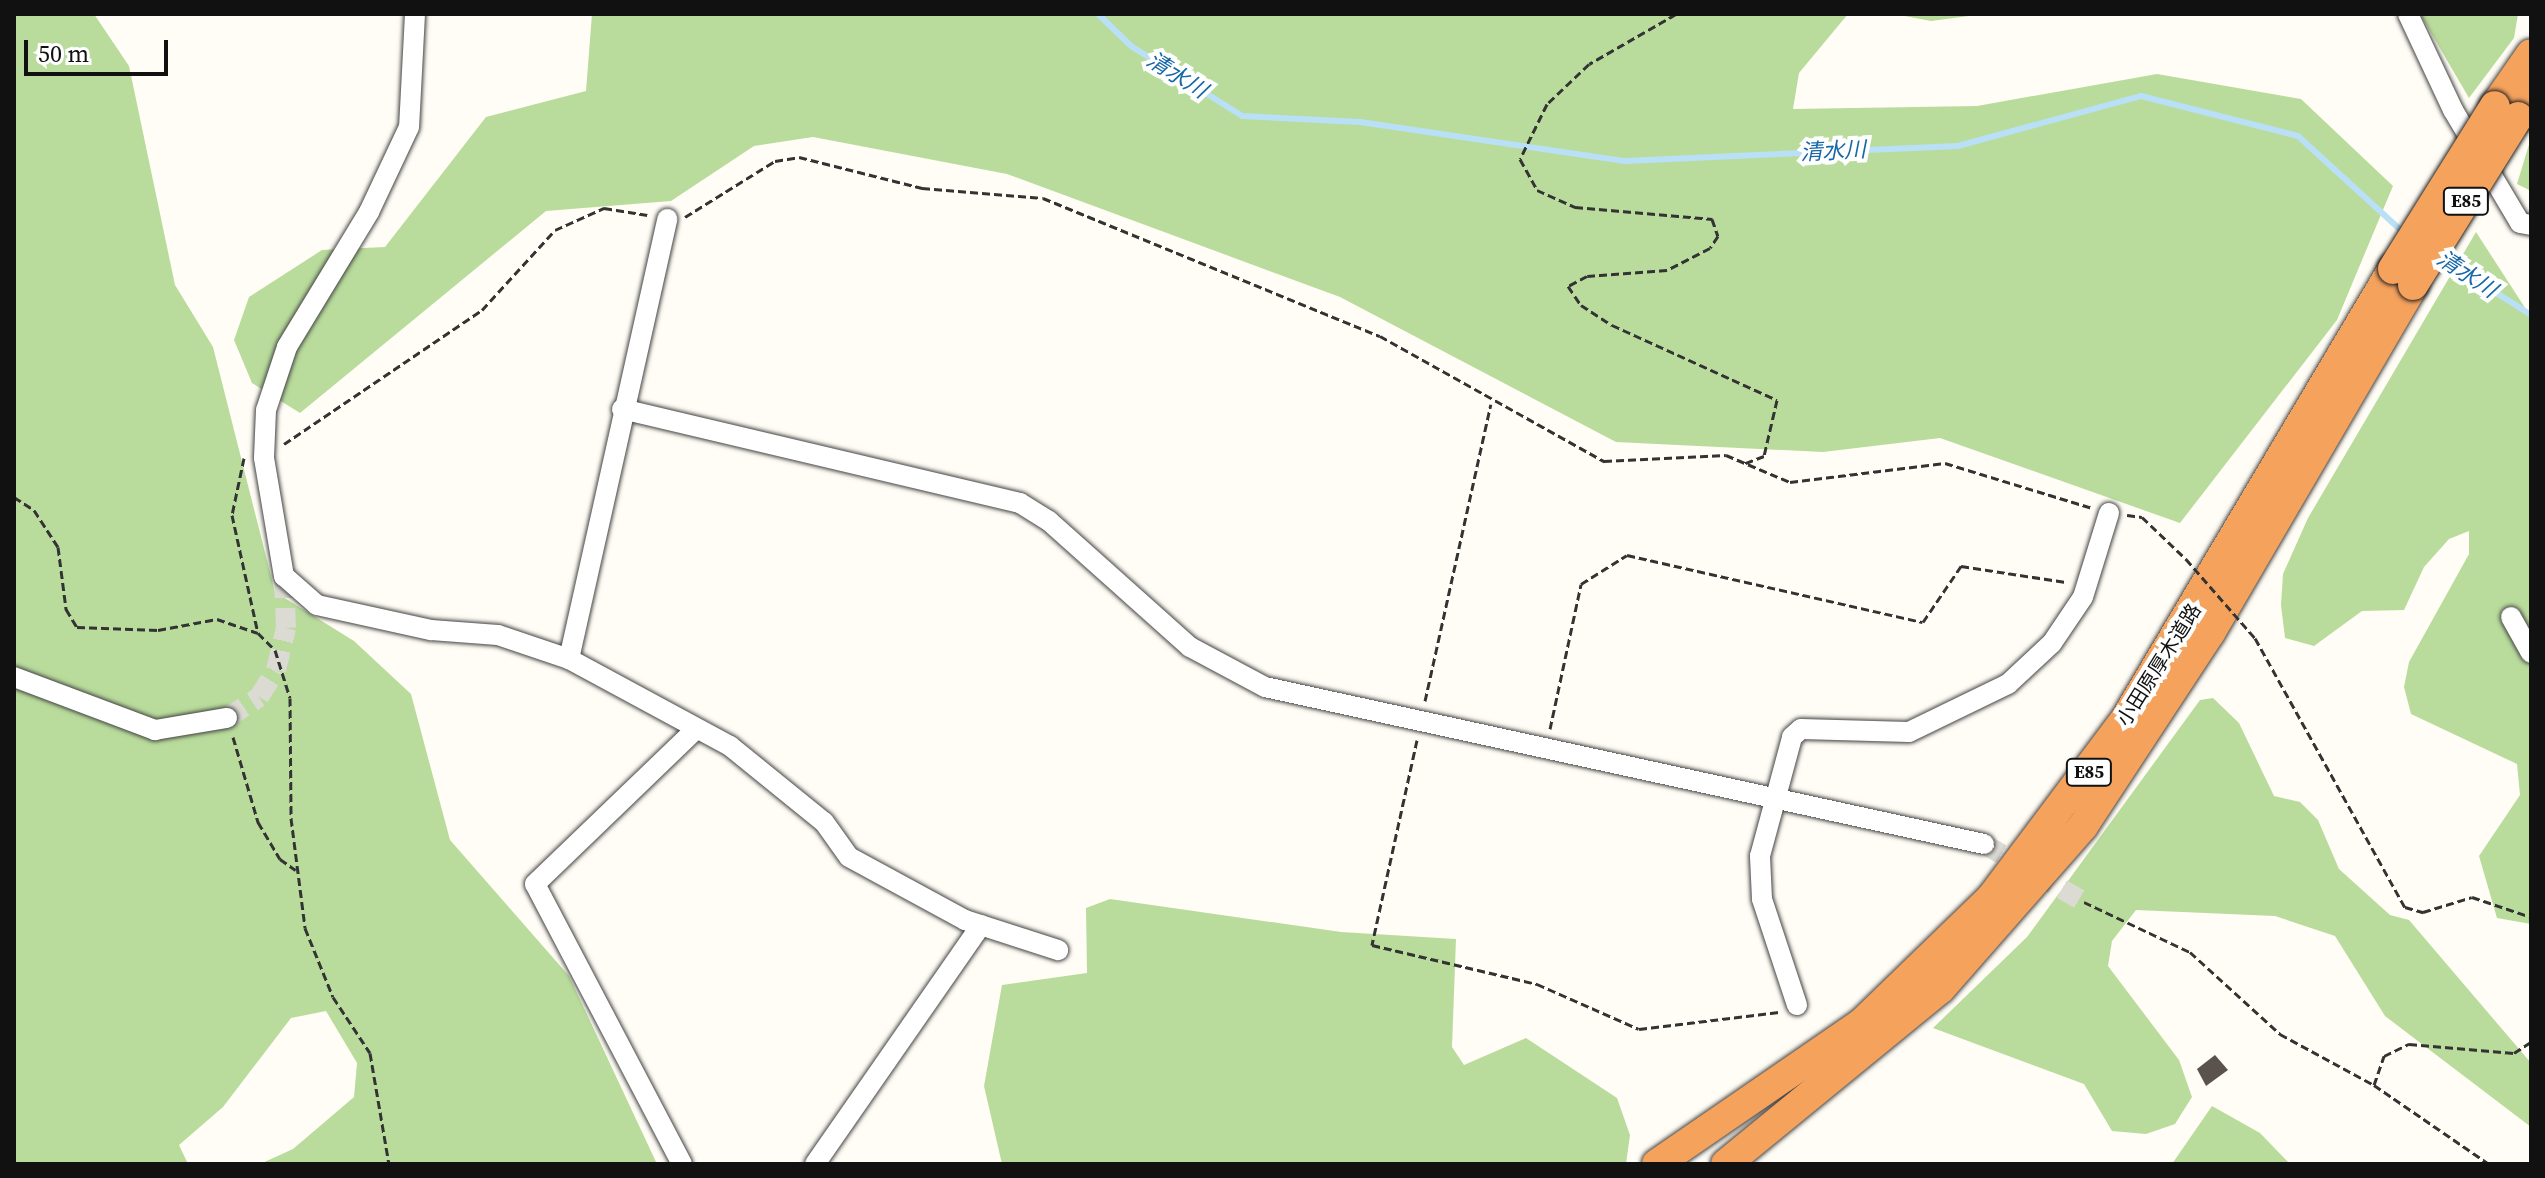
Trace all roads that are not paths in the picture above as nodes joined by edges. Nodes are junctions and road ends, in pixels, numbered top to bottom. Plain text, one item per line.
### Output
1 (415, 14) edge
2 (2408, 14) edge
3 (2531, 54) edge
4 (2515, 107) edge
5 (667, 219) road end
6 (2531, 225) edge
7 (2403, 277) junction
8 (622, 409) junction
9 (2109, 513) road end
10 (2511, 617) dead end
11 (2531, 653) edge
12 (569, 659) junction
13 (14, 677) edge
14 (227, 718) tunnel mouth
15 (696, 729) junction
16 (1774, 797) junction
17 (1984, 844) tunnel mouth
18 (981, 925) junction
19 (1058, 950) dead end
20 (1797, 1005) road end
21 (682, 1164) edge
22 (815, 1164) edge
23 (1657, 1164) edge
24 (1726, 1164) edge

1 - 12 street
2 - 6 street
3 - 4 highway, 小田原厚木道路 / E85
4 - 7 highway, 小田原厚木道路 / E85, bridge
5 - 8 street
7 - 23 highway, 小田原厚木道路 / E85
7 - 24 highway, 小田原厚木道路 / E85
8 - 12 street
8 - 16 street
9 - 16 street
10 - 11 street
12 - 15 street
13 - 14 street
15 - 18 street
15 - 21 street
16 - 17 street
16 - 20 street
18 - 19 street
18 - 22 street

